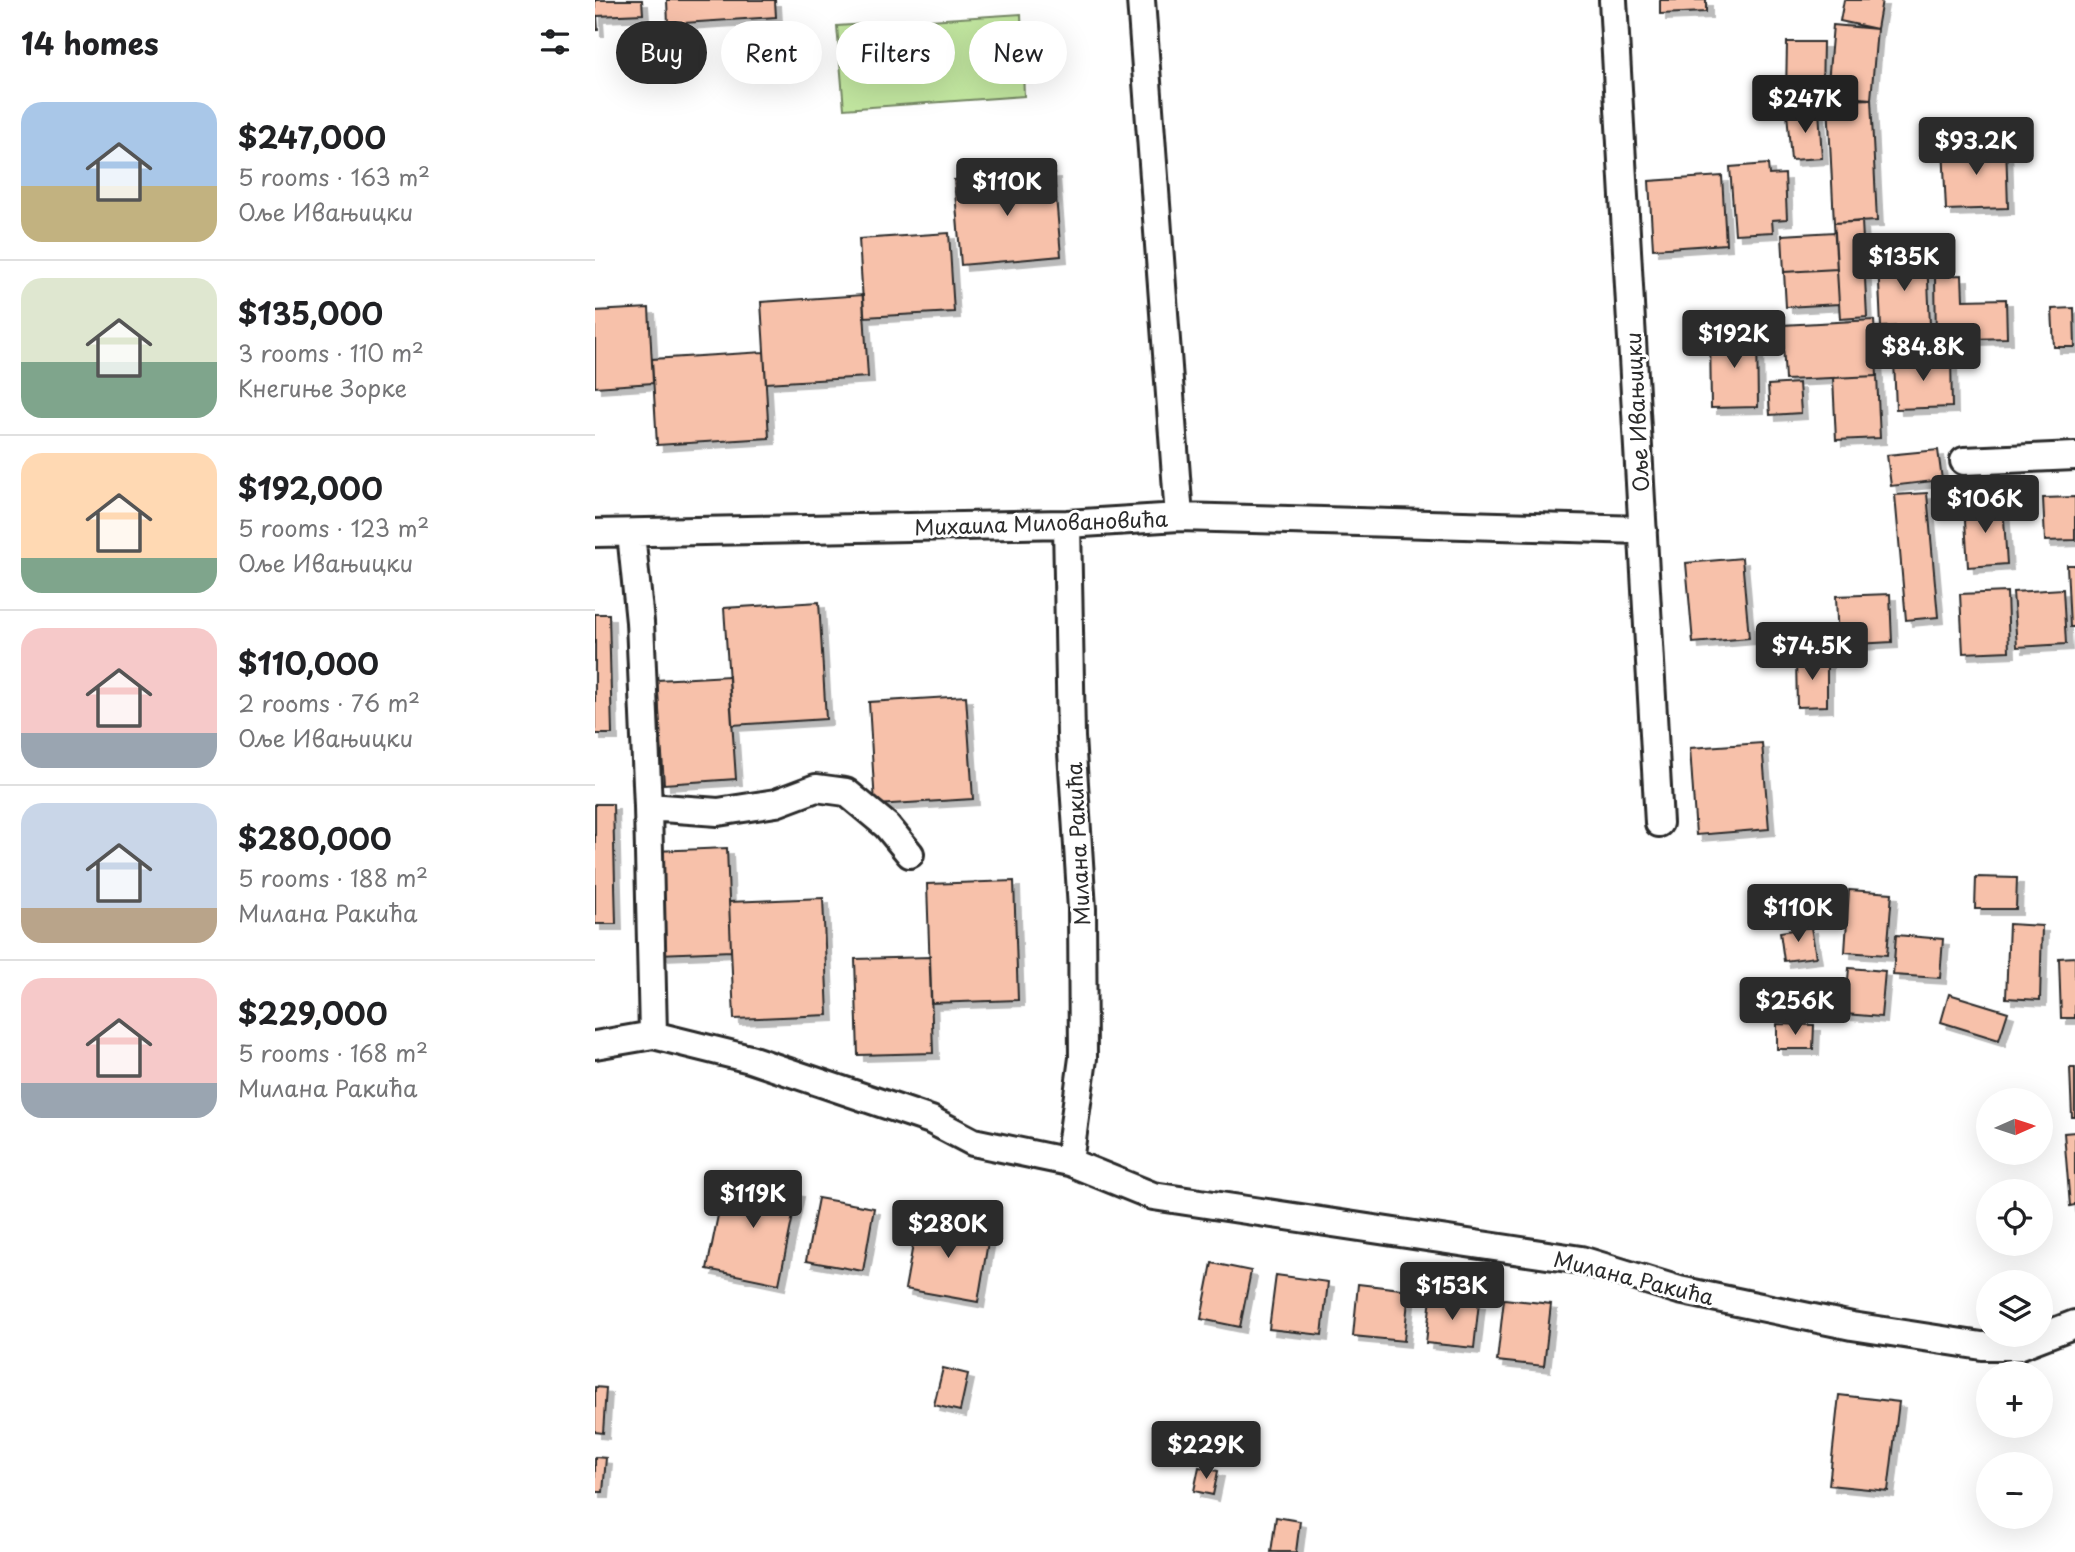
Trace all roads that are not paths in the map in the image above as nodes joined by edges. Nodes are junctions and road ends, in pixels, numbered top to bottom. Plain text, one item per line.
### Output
1 (1141, 0) edge
2 (1613, 0) edge
3 (2075, 456) edge
4 (1963, 461) dead end
5 (1179, 517) junction
6 (1067, 524) junction
7 (1643, 530) junction
8 (595, 533) edge
9 (631, 533) junction
10 (648, 807) junction
11 (1660, 823) dead end
12 (910, 854) dead end
13 (653, 1035) junction
14 (595, 1045) edge
15 (1069, 1162) junction
16 (2075, 1324) edge

1 - 5 street, Михаила Миловановића
2 - 7 street, Оље Ивањицки
3 - 4 street
5 - 6 street, Михаила Миловановића
5 - 7 street
6 - 9 street, Михаила Миловановића
6 - 15 street, Милана Ракића
7 - 11 street, Оље Ивањицки
8 - 9 street, Михаила Миловановића
9 - 10 street
10 - 12 street
10 - 13 street
13 - 14 street, Милана Ракића
13 - 15 street, Милана Ракића
15 - 16 street, Милана Ракића

